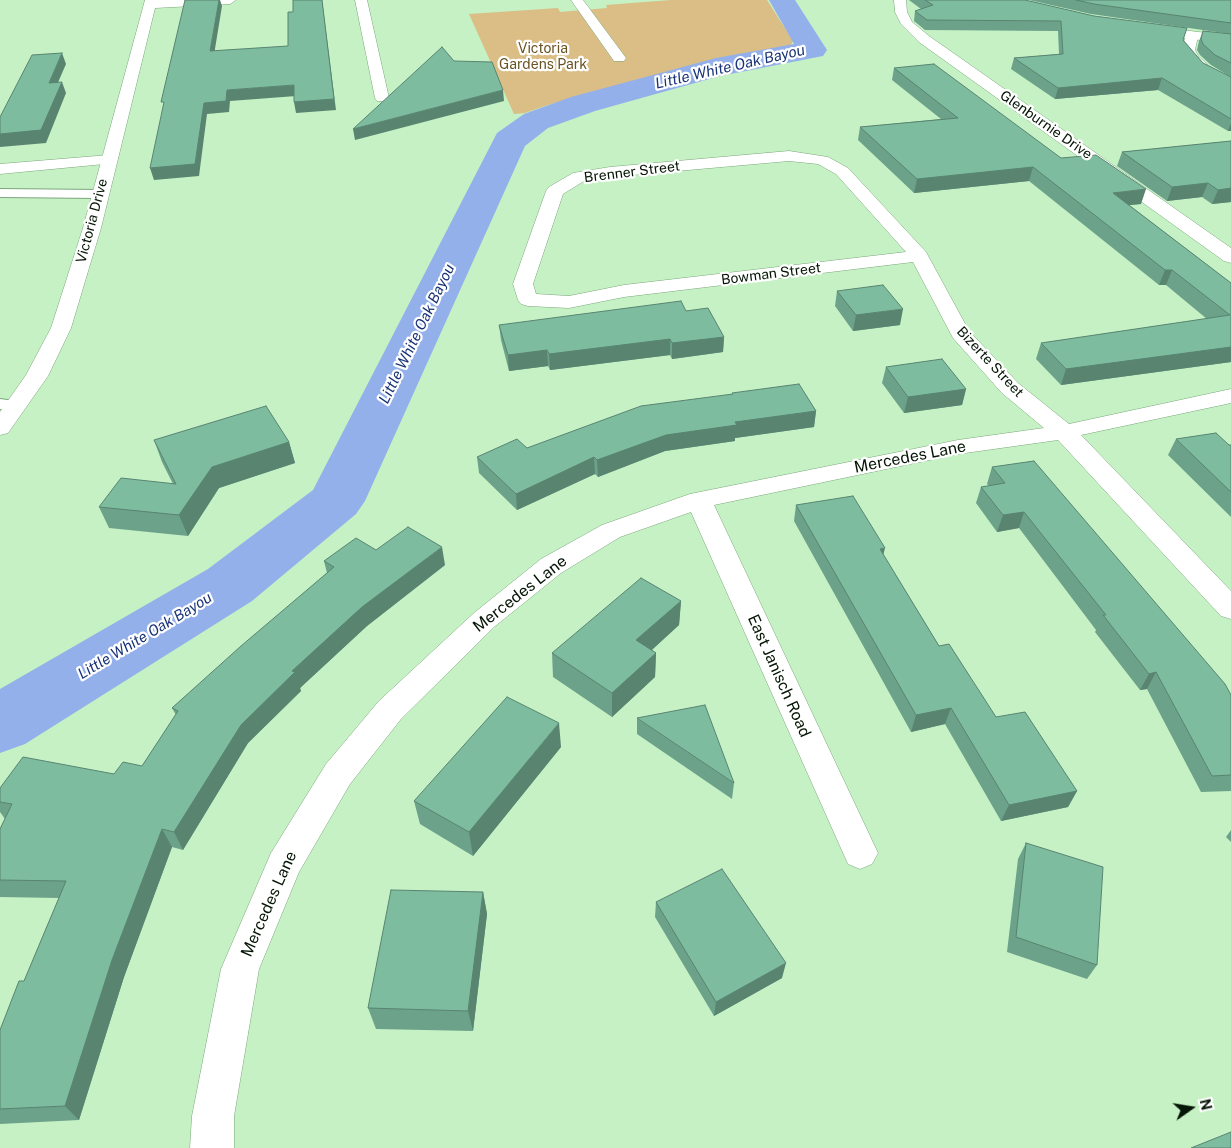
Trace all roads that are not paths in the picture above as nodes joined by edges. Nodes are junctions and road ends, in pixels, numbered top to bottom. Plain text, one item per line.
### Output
1 (230, 0) edge
2 (361, 0) edge
3 (576, 0) edge
4 (900, 0) edge
5 (150, 3) edge
6 (1133, 27) edge
7 (1192, 36) junction
8 (1231, 40) edge
9 (619, 58) dead end
10 (1231, 85) edge
11 (382, 98) dead end
12 (109, 160) junction
13 (743, 160) joint
14 (0, 169) edge
15 (0, 193) edge
16 (18, 194) junction
17 (100, 194) junction
18 (0, 205) edge
19 (919, 256) junction
20 (1231, 258) edge
21 (624, 291) joint
22 (1231, 396) edge
23 (8, 405) edge
24 (0, 428) edge
25 (1064, 432) junction
26 (699, 500) junction
27 (1231, 609) edge
28 (860, 853) dead end
29 (212, 1145) edge

1 - 5 street
2 - 11 street
3 - 9 street
4 - 20 street, Glenburnie Drive
5 - 12 street, Victoria Drive
6 - 7 street
7 - 8 street
7 - 10 street
12 - 14 street
12 - 17 street, Victoria Drive
13 - 19 street, Bizerte Street
13 - 21 street, Brenner Street
15 - 16 lane
16 - 17 lane
16 - 18 lane
17 - 23 street, Victoria Drive
19 - 21 street, Bowman Street
19 - 25 street, Bizerte Street
22 - 25 street, Mercedes Lane
23 - 24 street, Victoria Drive
25 - 26 street, Mercedes Lane
25 - 27 street, Bizerte Street
26 - 28 street, East Janisch Road
26 - 29 street, Mercedes Lane

